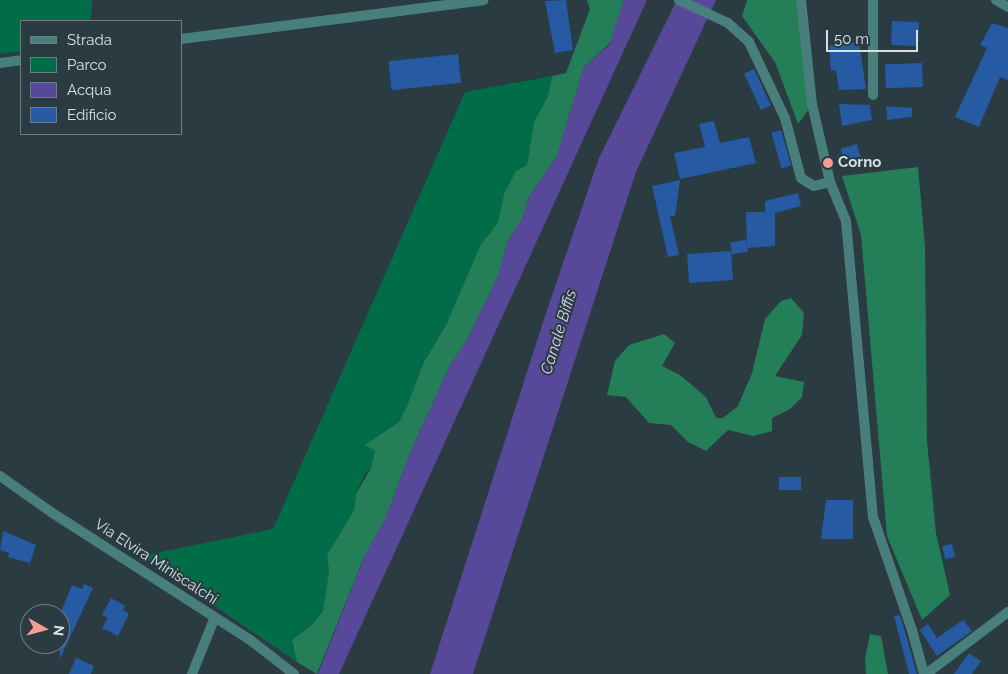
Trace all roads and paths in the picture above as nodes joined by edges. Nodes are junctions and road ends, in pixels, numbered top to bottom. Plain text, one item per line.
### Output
1 (484, 0) edge
2 (679, 0) edge
3 (801, 0) edge
4 (873, 0) edge
5 (996, 0) edge
6 (1008, 7) edge
7 (182, 40) edge
8 (20, 60) edge
9 (0, 63) edge
10 (873, 95) dead end
11 (830, 182) junction
12 (0, 476) edge
13 (1008, 612) edge
14 (215, 617) junction
15 (192, 674) edge
16 (294, 674) edge
17 (925, 674) edge

1 - 7 street
2 - 11 street
3 - 11 street
4 - 10 street
5 - 6 street
8 - 9 street
11 - 17 street
12 - 14 street, Via Elvira Miniscalchi
13 - 17 street
14 - 15 street
14 - 16 street, Via Elvira Miniscalchi

